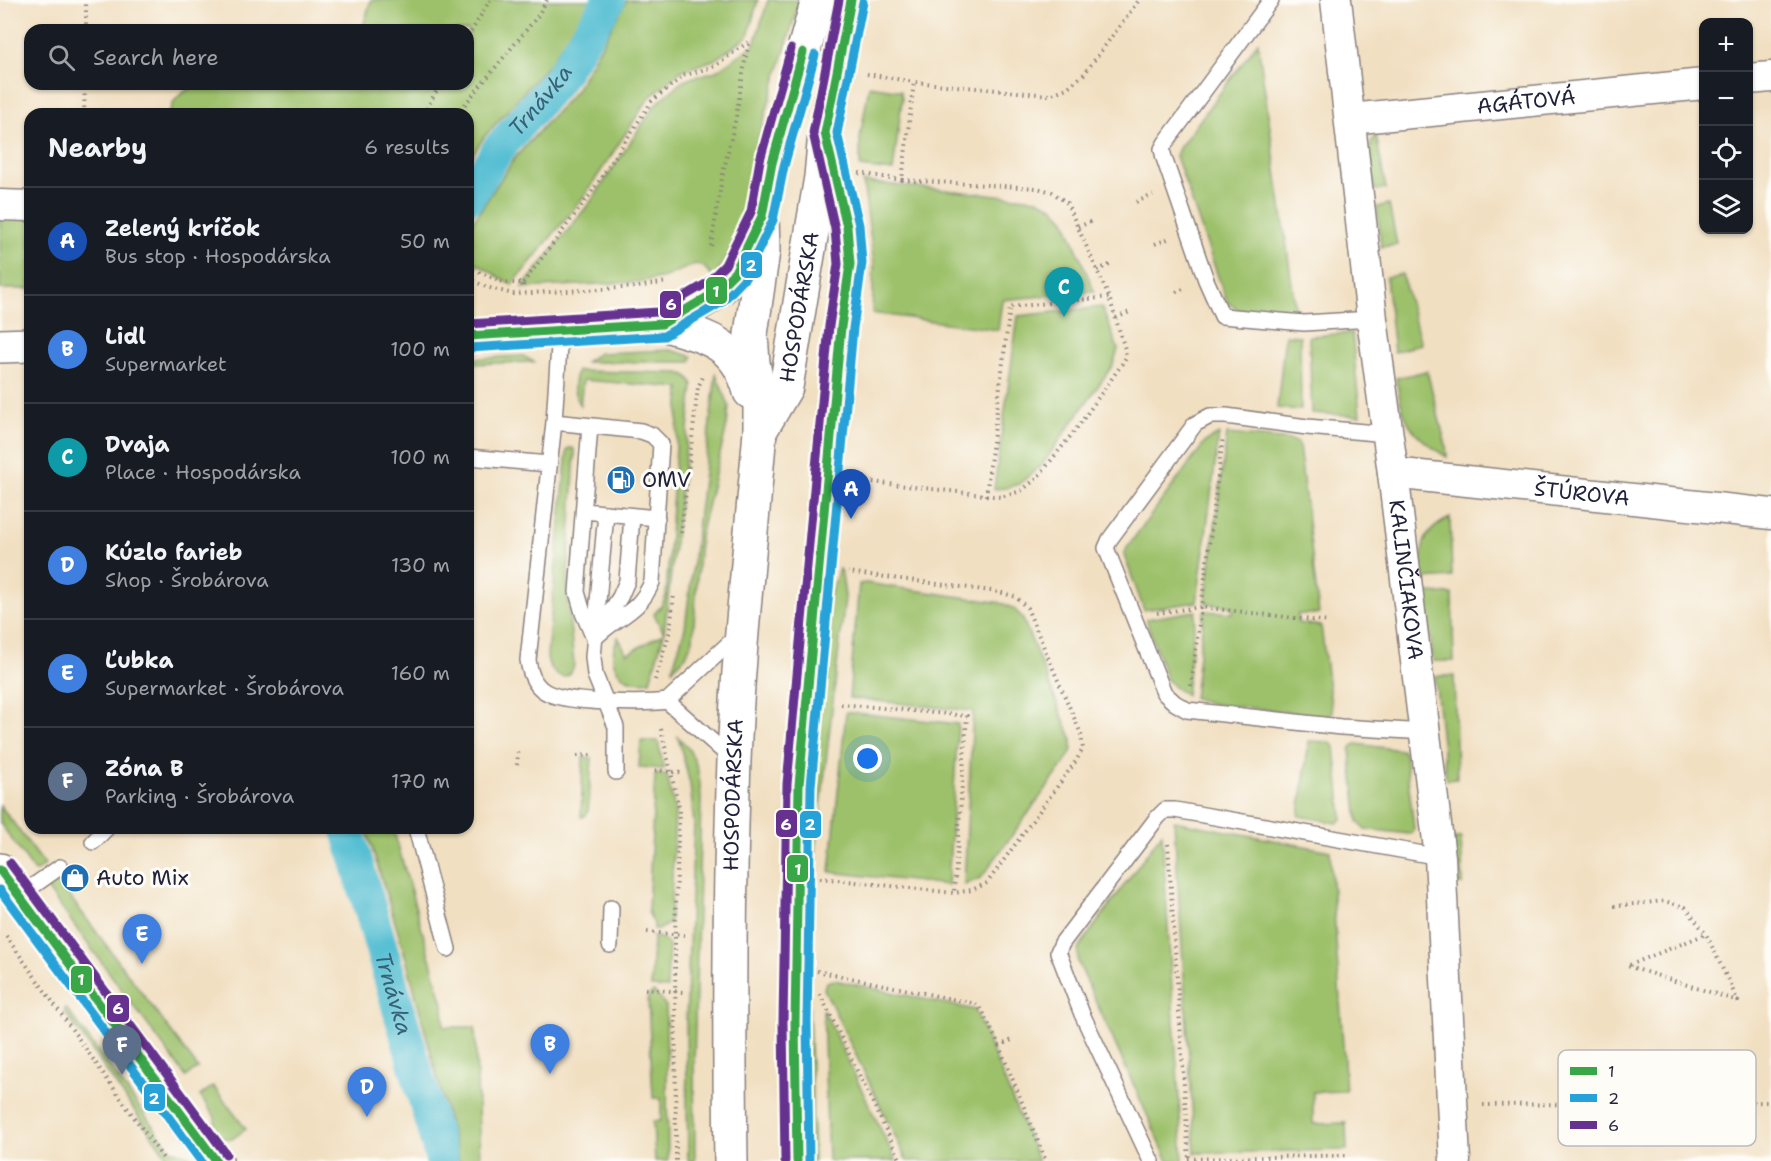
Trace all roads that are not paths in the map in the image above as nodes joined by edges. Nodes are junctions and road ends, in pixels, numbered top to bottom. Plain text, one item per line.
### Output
1 (818, 0) edge
2 (851, 0) edge
3 (1271, 0) edge
4 (1336, 0) edge
5 (1771, 77) edge
6 (1753, 79) edge
7 (1699, 84) edge
8 (1350, 119) junction
9 (825, 134) junction
10 (0, 205) edge
11 (24, 206) edge
12 (762, 216) junction
13 (1372, 319) junction
14 (662, 324) junction
15 (560, 331) junction
16 (474, 336) edge
17 (24, 345) edge
18 (0, 346) edge
19 (554, 422) junction
20 (590, 426) junction
21 (760, 431) junction
22 (1388, 434) junction
23 (474, 458) edge
24 (549, 464) junction
25 (1393, 473) junction
26 (584, 511) junction
27 (606, 513) junction
28 (1771, 514) edge
29 (632, 516) junction
30 (657, 518) junction
31 (741, 632) junction
32 (594, 639) junction
33 (606, 701) junction
34 (667, 701) junction
35 (1426, 732) junction
36 (734, 760) junction
37 (616, 772) dead end
38 (101, 834) edge
39 (419, 834) edge
40 (93, 842) dead end
41 (1440, 857) junction
42 (60, 867) dead end
43 (0, 870) edge
44 (19, 896) junction
45 (610, 908) dead end
46 (610, 945) dead end
47 (448, 949) dead end
48 (216, 1161) edge
49 (731, 1161) edge
50 (797, 1161) edge
51 (1151, 1161) edge
52 (1455, 1161) edge

1 - 12 street, HOSPODÁRSKA
2 - 9 street, HOSPODÁRSKA
3 - 13 lane
4 - 8 street, KALINČIAKOVA
5 - 6 street
7 - 8 street, AGÁTOVÁ
8 - 13 street, KALINČIAKOVA
9 - 21 street, HOSPODÁRSKA
9 - 50 lane
10 - 11 street
12 - 14 street, HOSPODÁRSKA
12 - 21 street, HOSPODÁRSKA
13 - 22 street, KALINČIAKOVA
14 - 15 street
14 - 21 street
15 - 16 street
15 - 19 lane
17 - 18 street
19 - 20 lane
19 - 24 lane
20 - 26 lane
20 - 30 lane
21 - 31 street, HOSPODÁRSKA
22 - 25 street, KALINČIAKOVA
22 - 35 lane
23 - 24 lane
24 - 33 lane
25 - 28 street, ŠTÚROVA
25 - 35 street, KALINČIAKOVA
26 - 27 lane
26 - 32 lane
27 - 29 lane
27 - 32 lane
29 - 30 lane
29 - 32 lane
30 - 32 lane
31 - 34 lane
31 - 36 street, HOSPODÁRSKA
32 - 33 lane
33 - 34 lane
33 - 37 lane
34 - 36 lane
35 - 41 street, KALINČIAKOVA
36 - 49 street, HOSPODÁRSKA
38 - 40 lane
39 - 47 lane
41 - 51 lane
41 - 52 street, KALINČIAKOVA
42 - 44 lane
43 - 44 street
44 - 48 street
45 - 46 lane

